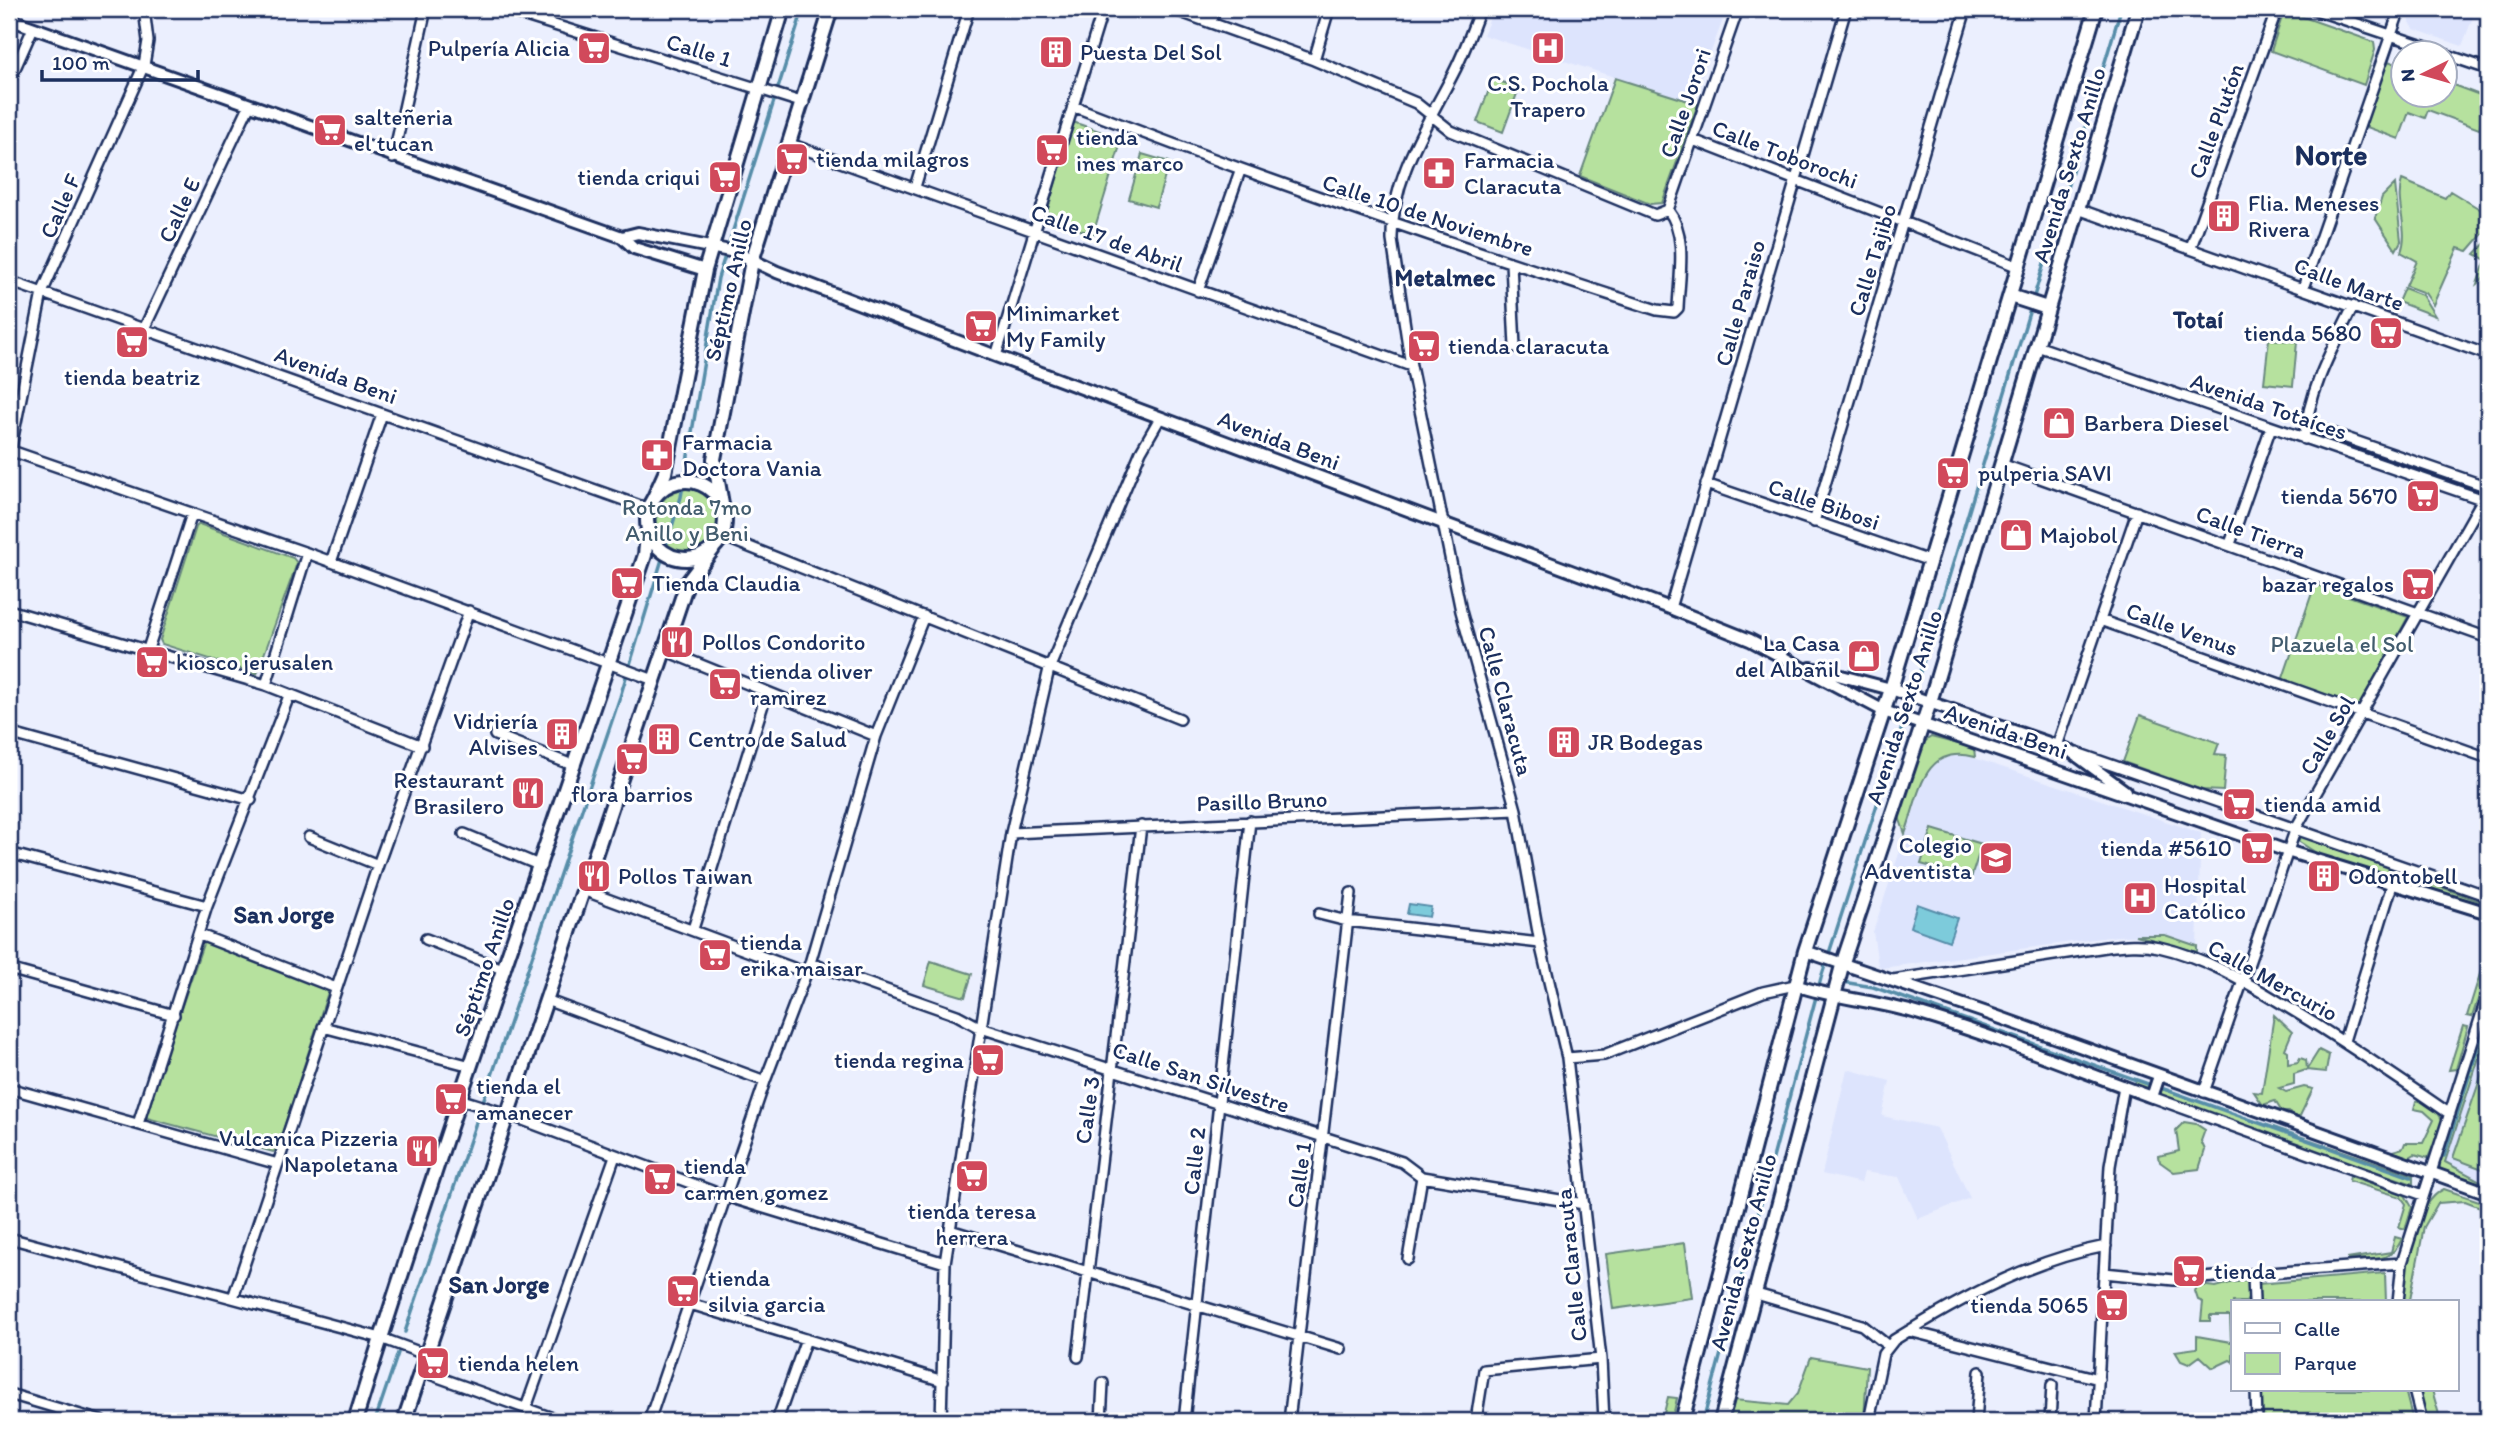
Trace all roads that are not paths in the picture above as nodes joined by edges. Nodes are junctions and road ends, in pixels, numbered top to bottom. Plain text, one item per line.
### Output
1 (144, 9) edge
2 (426, 9) edge
3 (503, 9) edge
4 (783, 9) edge
5 (831, 9) edge
6 (969, 9) edge
7 (1103, 9) edge
8 (1172, 9) edge
9 (1216, 9) edge
10 (1329, 9) edge
11 (1480, 9) edge
12 (1738, 9) edge
13 (1846, 9) edge
14 (1966, 9) edge
15 (2096, 9) edge
16 (2138, 9) edge
17 (2277, 9) edge
18 (2313, 9) edge
19 (2400, 9) edge
20 (9, 19) edge
21 (1211, 23) junction
22 (33, 27) junction
23 (2391, 35) junction
24 (2400, 38) edge
25 (2458, 58) edge
26 (1314, 60) junction
27 (144, 65) junction
28 (2488, 69) edge
29 (9, 82) edge
30 (764, 90) junction
31 (804, 103) junction
32 (1073, 106) junction
33 (249, 107) junction
34 (1431, 115) junction
35 (1693, 140) junction
36 (790, 144) junction
37 (393, 158) junction
38 (1240, 171) junction
39 (1796, 179) junction
40 (915, 187) junction
41 (2078, 209) junction
42 (1668, 210) junction
43 (1903, 221) junction
44 (1392, 225) junction
45 (1034, 233) junction
46 (622, 237) junction
47 (716, 247) junction
48 (2191, 247) junction
49 (752, 261) junction
50 (1511, 263) junction
51 (2019, 267) junction
52 (705, 270) junction
53 (9, 281) edge
54 (2303, 288) junction
55 (1198, 291) junction
56 (42, 293) junction
57 (2010, 296) junction
58 (2353, 306) junction
59 (2043, 307) junction
60 (144, 329) junction
61 (1515, 346) dead end
62 (2037, 346) junction
63 (2488, 355) edge
64 (996, 356) junction
65 (1410, 366) junction
66 (383, 414) junction
67 (1160, 418) junction
68 (2305, 424) junction
69 (2271, 427) junction
70 (2304, 439) junction
71 (9, 452) edge
72 (2001, 464) junction
73 (1706, 484) junction
74 (2488, 489) edge
75 (2486, 500) edge
76 (722, 504) junction
77 (650, 506) junction
78 (2137, 512) junction
79 (192, 514) junction
80 (1814, 522) junction
81 (648, 526) junction
82 (1445, 526) junction
83 (722, 536) junction
84 (2230, 544) junction
85 (713, 549) junction
86 (307, 553) junction
87 (1930, 561) junction
88 (331, 562) junction
89 (1670, 608) junction
90 (9, 610) edge
91 (469, 611) junction
92 (2420, 612) junction
93 (924, 616) junction
94 (2100, 620) junction
95 (2488, 638) edge
96 (148, 649) junction
97 (664, 650) junction
98 (609, 661) junction
99 (1789, 662) junction
100 (1049, 669) junction
101 (654, 680) junction
102 (266, 685) junction
103 (1894, 690) junction
104 (767, 692) junction
105 (289, 696) junction
106 (1927, 701) junction
107 (1886, 711) junction
108 (2362, 713) junction
109 (1180, 719) dead end
110 (1919, 723) junction
111 (9, 733) edge
112 (495, 734) dead end
113 (876, 736) junction
114 (422, 746) junction
115 (2057, 746) junction
116 (2069, 750) junction
117 (2488, 758) edge
118 (575, 766) junction
119 (2136, 799) junction
120 (251, 800) junction
121 (1516, 810) junction
122 (1250, 821) junction
123 (1141, 826) junction
124 (2296, 828) junction
125 (1011, 833) junction
126 (464, 834) dead end
127 (309, 837) dead end
128 (2287, 851) junction
129 (9, 853) edge
130 (378, 865) junction
131 (541, 866) junction
132 (2392, 885) junction
133 (583, 890) junction
134 (1351, 893) dead end
135 (2488, 896) edge
136 (208, 906) junction
137 (2488, 913) edge
138 (1318, 914) dead end
139 (1348, 921) junction
140 (693, 929) junction
141 (200, 935) junction
142 (426, 940) dead end
143 (1540, 943) junction
144 (1809, 952) junction
145 (1838, 961) junction
146 (810, 962) junction
147 (9, 969) edge
148 (505, 970) junction
149 (804, 972) junction
150 (1891, 980) junction
151 (2242, 980) junction
152 (1800, 987) junction
153 (337, 988) junction
154 (2488, 994) edge
155 (1828, 996) junction
156 (546, 1000) junction
157 (174, 1015) junction
158 (323, 1027) junction
159 (981, 1028) junction
160 (2344, 1041) junction
161 (1567, 1058) junction
162 (471, 1066) junction
163 (1112, 1068) junction
164 (2159, 1076) junction
165 (765, 1081) junction
166 (2124, 1086) junction
167 (9, 1088) edge
168 (2204, 1092) junction
169 (2152, 1097) junction
170 (459, 1099) junction
171 (1219, 1105) junction
172 (507, 1114) junction
173 (2449, 1114) junction
174 (138, 1124) junction
175 (1324, 1136) junction
176 (615, 1156) junction
177 (278, 1164) junction
178 (2431, 1173) junction
179 (1422, 1177) junction
180 (2488, 1193) edge
181 (2423, 1195) junction
182 (725, 1196) junction
183 (1584, 1204) junction
184 (950, 1230) junction
185 (9, 1238) edge
186 (2106, 1245) junction
187 (1408, 1259) dead end
188 (945, 1263) junction
189 (2402, 1263) junction
190 (1089, 1271) junction
191 (2104, 1273) junction
192 (2253, 1275) junction
193 (1753, 1293) junction
194 (233, 1298) junction
195 (2254, 1300) edge
196 (2398, 1300) edge
197 (687, 1303) junction
198 (1198, 1307) junction
199 (1909, 1331) junction
200 (1297, 1333) junction
201 (381, 1338) junction
202 (806, 1339) junction
203 (1887, 1346) junction
204 (1341, 1349) dead end
205 (427, 1355) junction
206 (1078, 1357) dead end
207 (1601, 1359) junction
208 (421, 1371) junction
209 (1979, 1372) dead end
210 (2099, 1379) junction
211 (943, 1381) junction
212 (1103, 1383) dead end
213 (2052, 1385) dead end
214 (2256, 1392) edge
215 (2415, 1392) edge
216 (9, 1394) edge
217 (526, 1408) junction
218 (1686, 1418) edge
219 (1584, 1420) edge
220 (101, 1421) edge
221 (355, 1421) edge
222 (404, 1421) edge
223 (562, 1421) edge
224 (649, 1421) edge
225 (777, 1421) edge
226 (941, 1421) edge
227 (1101, 1421) edge
228 (1184, 1421) edge
229 (1289, 1421) edge
230 (1482, 1421) edge
231 (1517, 1421) edge
232 (1604, 1421) edge
233 (1721, 1421) edge
234 (1869, 1421) edge
235 (1976, 1421) edge
236 (2050, 1421) edge
237 (2096, 1421) edge
238 (2257, 1421) edge
239 (2423, 1421) edge

1 - 27 street, Calle F
2 - 37 street
3 - 30 street, Calle 1
4 - 30 main road, Séptimo Anillo
5 - 31 main road, Séptimo Anillo
6 - 40 street
7 - 32 street
8 - 21 street
9 - 21 street
10 - 26 street
11 - 34 street, Calle Claracuta
12 - 35 street, Calle Jorori
13 - 39 street, Calle Paraiso
14 - 43 street, Calle Tajibo
15 - 51 main road, Avenida Sexto Anillo
16 - 41 main road, Avenida Sexto Anillo
17 - 48 street, Calle Plutón
18 - 23 street
19 - 23 street
20 - 22 street
21 - 26 street
22 - 27 street
22 - 29 street
23 - 24 street
23 - 54 street
25 - 28 street
26 - 34 street
27 - 33 street
27 - 56 street, Calle F
30 - 31 street, Calle 1
30 - 47 main road, Séptimo Anillo
31 - 36 main road, Séptimo Anillo
32 - 38 street, Calle 10 de Noviembre
32 - 45 street
33 - 37 street
33 - 60 street, Calle E
34 - 42 street
34 - 44 street, Calle Claracuta
35 - 39 street, Calle Toborochi
35 - 42 street, Calle Jorori
36 - 40 street, Calle 17 de Abril
36 - 49 main road, Séptimo Anillo
37 - 46 street
38 - 44 street, Calle 10 de Noviembre
38 - 55 street
39 - 43 street, Calle Toborochi
39 - 73 street, Calle Paraiso
40 - 45 street, Calle 17 de Abril
41 - 48 street, Calle Marte
41 - 59 main road, Avenida Sexto Anillo
42 - 50 street, Calle 10 de Noviembre
43 - 51 street, Calle Toborochi
43 - 80 street, Calle Tajibo
44 - 50 street, Calle 10 de Noviembre
44 - 65 street, Calle Claracuta
45 - 55 street, Calle 17 de Abril
45 - 64 street
46 - 47 street, Avenida Beni
46 - 52 street
47 - 49 street, Avenida Beni
47 - 52 main road, Séptimo Anillo
48 - 54 street, Calle Marte
49 - 64 street, Avenida Beni
49 - 76 main road, Séptimo Anillo
50 - 61 street
51 - 57 main road, Avenida Sexto Anillo
52 - 77 main road, Séptimo Anillo
53 - 56 street, Avenida Beni
54 - 58 street, Calle Marte
55 - 65 street, Calle 17 de Abril
56 - 60 street, Avenida Beni
56 - 71 street, Calle F
57 - 59 main road
57 - 87 main road, Avenida Sexto Anillo
58 - 63 street, Calle Marte
58 - 68 street
59 - 62 main road, Avenida Sexto Anillo
60 - 66 street, Avenida Beni
62 - 69 street, Avenida Totaíces
62 - 72 main road, Avenida Sexto Anillo
64 - 67 street, Avenida Beni
65 - 82 street, Calle Claracuta
66 - 77 street, Avenida Beni
66 - 88 street
67 - 82 street, Avenida Beni
67 - 100 street
68 - 70 street
68 - 74 street
69 - 70 street, Avenida Totaíces
69 - 84 street
70 - 75 street, Avenida Totaíces
71 - 79 street
72 - 78 street, Calle Tierra
72 - 106 main road, Avenida Sexto Anillo
73 - 80 street, Calle Bibosi
73 - 89 street, Calle Paraiso
74 - 75 street, Calle Sol
75 - 92 street, Calle Sol
76 - 77 main road
76 - 83 main road
77 - 81 main road
78 - 84 street, Calle Tierra
78 - 94 street
79 - 86 street
79 - 96 street
80 - 87 street, Calle Bibosi
81 - 85 main road
81 - 98 main road, Séptimo Anillo
82 - 89 street, Avenida Beni
82 - 121 street, Calle Claracuta
83 - 85 main road
83 - 93 street
84 - 92 street, Calle Tierra
85 - 97 main road
86 - 88 street
86 - 102 street
87 - 103 main road, Avenida Sexto Anillo
88 - 91 street
89 - 99 street, Avenida Beni
90 - 96 street
91 - 98 street
91 - 114 street
92 - 95 street, Calle Tierra
92 - 108 street, Calle Sol
93 - 100 street
93 - 113 street
94 - 108 street, Calle Venus
94 - 115 street
96 - 102 street
97 - 101 main road
97 - 104 street
98 - 101 street
98 - 118 main road, Séptimo Anillo
99 - 103 street, Avenida Beni
99 - 107 street, Avenida Beni
100 - 109 street
100 - 125 street
101 - 133 main road
102 - 105 street
103 - 106 street, Avenida Beni
103 - 107 main road, Avenida Sexto Anillo
104 - 113 street
104 - 140 street
105 - 114 street
105 - 120 street
106 - 110 main road, Avenida Sexto Anillo
106 - 115 street, Avenida Beni
107 - 110 street, Avenida Beni
107 - 144 main road, Avenida Sexto Anillo
108 - 117 street, Calle Venus
108 - 124 street, Calle Sol
110 - 119 street, Avenida Beni
110 - 145 main road, Avenida Sexto Anillo
111 - 120 street
112 - 118 street
113 - 146 street
114 - 130 street
115 - 116 street, Avenida Beni
116 - 119 street, Avenida Beni
116 - 124 street, Avenida Beni
118 - 131 main road, Séptimo Anillo
119 - 128 street, Avenida Beni
120 - 136 street
121 - 122 street, Pasillo Bruno
121 - 143 street, Calle Claracuta
122 - 123 street, Pasillo Bruno
122 - 171 street, Calle 2
123 - 125 street, Pasillo Bruno
123 - 163 street, Calle 3
124 - 128 street, Calle Sol
124 - 135 street, Avenida Beni
125 - 159 street
126 - 131 street
127 - 130 street
128 - 132 street, Avenida Beni
128 - 151 street, Calle Sol
129 - 136 street
130 - 153 street
131 - 148 main road, Séptimo Anillo
132 - 137 street, Avenida Beni
132 - 160 street
133 - 140 street
133 - 156 main road
134 - 139 street, Calle 1
136 - 141 street
138 - 139 street
139 - 143 street
139 - 175 street, Calle 1
140 - 149 street
141 - 153 street
141 - 157 street
142 - 148 street
143 - 161 street, Calle Claracuta
144 - 145 street
144 - 152 main road, Avenida Sexto Anillo
145 - 150 street
145 - 155 main road, Avenida Sexto Anillo
146 - 149 street
146 - 159 street, Calle San Silvestre
147 - 157 street
148 - 162 main road, Séptimo Anillo
149 - 165 street
150 - 151 street, Calle Mercurio
150 - 164 street
151 - 160 street, Calle Mercurio
151 - 168 street, Calle Sol
152 - 155 street
152 - 161 street
152 - 218 main road, Avenida Sexto Anillo
153 - 158 street
154 - 173 street
155 - 166 street
155 - 193 main road, Avenida Sexto Anillo
156 - 165 street
156 - 172 main road
157 - 174 street
158 - 162 street
158 - 177 street
159 - 163 street, Calle San Silvestre
159 - 184 street
160 - 173 street, Calle Mercurio
161 - 183 street, Calle Claracuta
162 - 170 main road, Séptimo Anillo
163 - 171 street, Calle San Silvestre
163 - 190 street, Calle 3
164 - 168 street
164 - 169 street
165 - 182 street
166 - 169 street
166 - 186 street
167 - 174 street
168 - 178 street
169 - 181 street
170 - 172 street
170 - 201 main road, Séptimo Anillo
171 - 175 street, Calle San Silvestre
171 - 198 street, Calle 2
172 - 176 street
172 - 205 main road
173 - 178 street
174 - 177 street
175 - 179 street, Calle San Silvestre
175 - 200 street, Calle 1
176 - 182 street
176 - 217 street
177 - 194 street
178 - 180 street
178 - 181 street
179 - 183 street, Calle San Silvestre
179 - 187 street
181 - 189 street
182 - 188 street
182 - 197 street
183 - 207 street, Calle Claracuta
184 - 188 street
184 - 190 street
185 - 194 street
186 - 191 street
186 - 199 street
188 - 211 street
189 - 192 street
189 - 196 street
190 - 198 street
190 - 206 street, Calle 3
191 - 192 street
191 - 210 street
192 - 195 street
193 - 203 street
193 - 233 main road, Avenida Sexto Anillo
194 - 201 street
197 - 202 street
197 - 224 street
198 - 200 street
198 - 228 street, Calle 2
199 - 203 street
199 - 210 street
200 - 204 street
200 - 229 street, Calle 1
201 - 205 street
201 - 221 main road, Séptimo Anillo
202 - 211 street
202 - 225 street
203 - 234 street
205 - 208 main road
207 - 230 street
207 - 232 street, Calle Claracuta
208 - 217 street
208 - 222 main road
209 - 235 street
210 - 237 street
211 - 226 street
212 - 227 street
213 - 236 street
214 - 238 street
215 - 239 street
216 - 220 street
217 - 223 street
219 - 231 street

